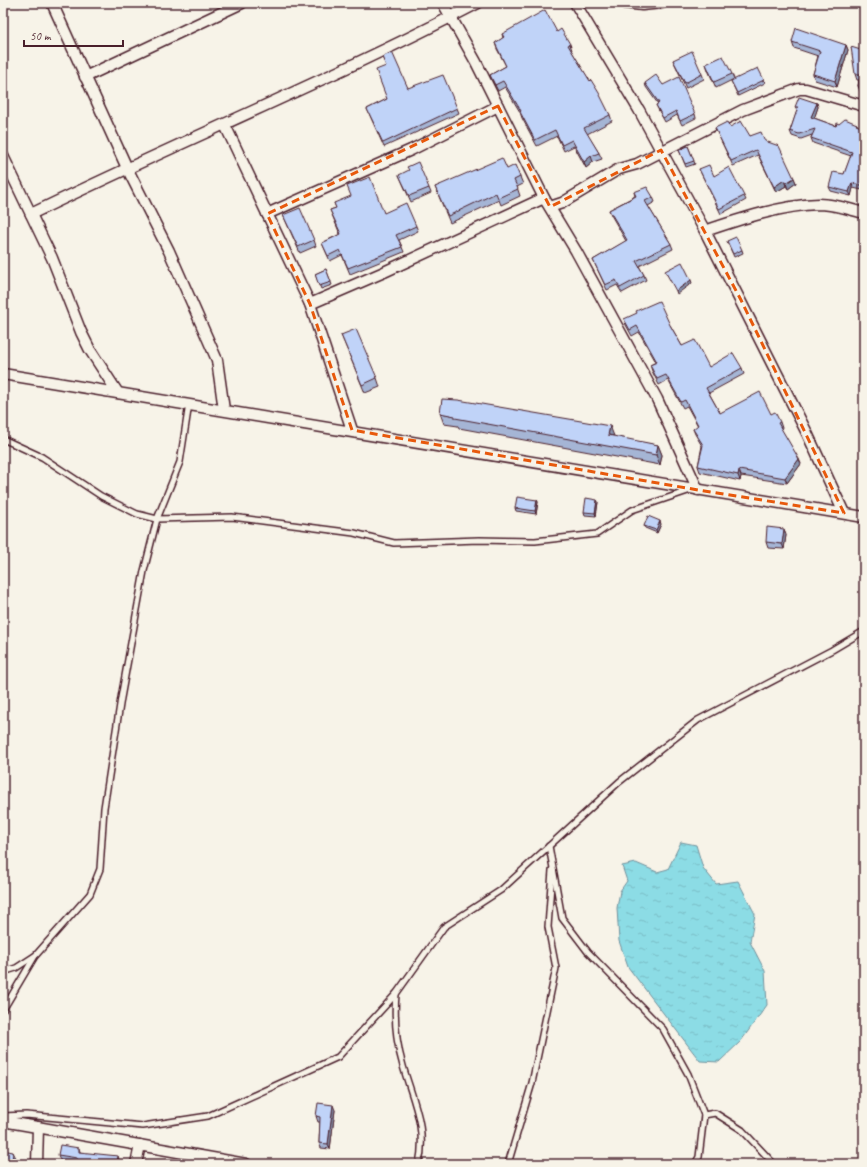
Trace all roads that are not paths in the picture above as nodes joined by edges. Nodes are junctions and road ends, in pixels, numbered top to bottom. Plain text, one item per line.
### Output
1 (52, 3) edge
2 (242, 3) edge
3 (443, 3) edge
4 (478, 3) edge
5 (575, 3) edge
6 (624, 3) edge
7 (662, 3) edge
8 (451, 17) junction
9 (85, 77) junction
10 (498, 106) junction
11 (864, 106) edge
12 (224, 125) junction
13 (662, 150) junction
14 (3, 156) edge
15 (127, 168) junction
16 (544, 198) junction
17 (550, 207) junction
18 (864, 213) edge
19 (31, 214) junction
20 (267, 214) junction
21 (705, 231) junction
22 (310, 304) junction
23 (3, 374) edge
24 (118, 393) junction
25 (189, 404) junction
26 (224, 410) junction
27 (352, 430) junction
28 (3, 439) edge
29 (696, 490) junction
30 (844, 513) junction
31 (864, 517) edge
32 (157, 519) junction
33 (864, 631) edge
34 (549, 846) junction
35 (552, 862) junction
36 (36, 955) junction
37 (3, 972) edge
38 (396, 994) junction
39 (3, 1010) edge
40 (704, 1114) junction
41 (3, 1116) edge
42 (3, 1121) edge
43 (38, 1127) junction
44 (140, 1145) junction
45 (37, 1164) edge
46 (136, 1164) edge
47 (245, 1164) edge
48 (419, 1164) edge
49 (508, 1164) edge
50 (695, 1164) edge
51 (774, 1164) edge

1 - 9 street
2 - 9 street
3 - 8 street
4 - 8 street
5 - 13 street
6 - 7 street
8 - 10 street
8 - 12 street
9 - 15 street
10 - 16 street
10 - 20 street
11 - 13 street
12 - 15 street
12 - 20 street
13 - 17 street
13 - 21 street
14 - 19 street
15 - 19 street
15 - 26 street
16 - 17 street
16 - 22 street
17 - 29 street
18 - 21 street
19 - 24 street
20 - 22 street
21 - 30 street
22 - 27 street
23 - 24 street
24 - 25 street
25 - 26 street
25 - 32 lane
26 - 27 street
27 - 29 street
28 - 32 lane
29 - 30 street
29 - 32 lane
30 - 31 street
32 - 36 lane
33 - 34 lane
34 - 35 lane
34 - 38 lane
35 - 40 lane
35 - 49 lane
36 - 37 lane
36 - 39 lane
38 - 41 lane
38 - 48 lane
40 - 50 lane
40 - 51 lane
42 - 43 street
43 - 44 street
43 - 45 street
44 - 46 street
44 - 47 street

